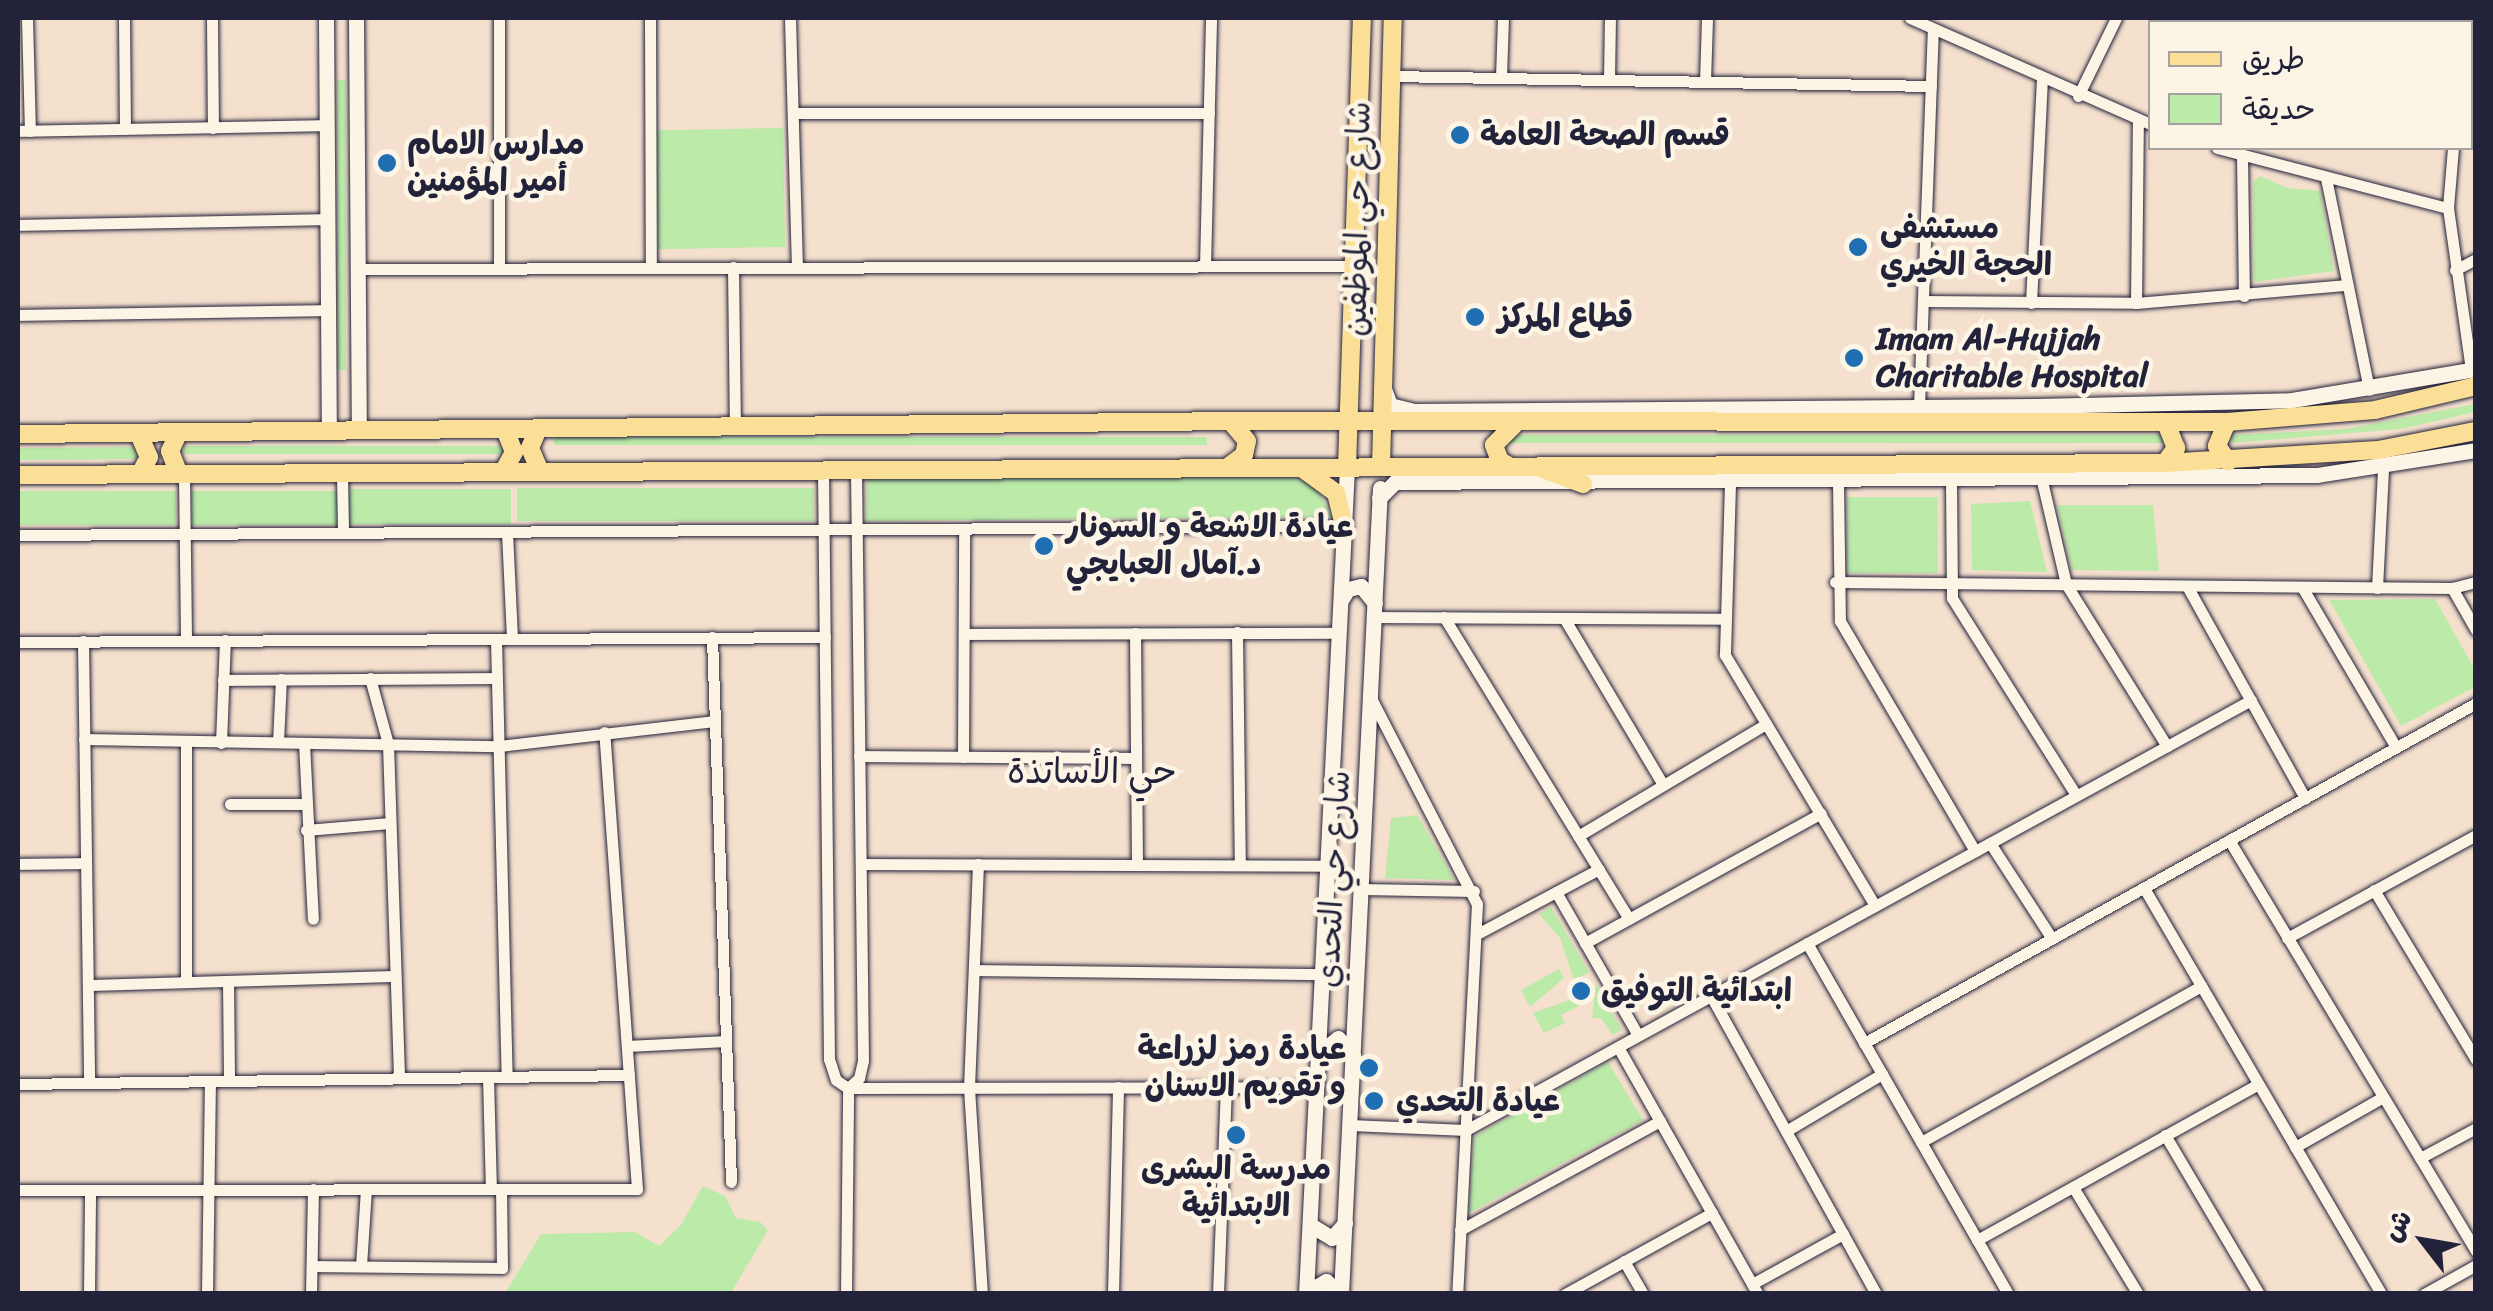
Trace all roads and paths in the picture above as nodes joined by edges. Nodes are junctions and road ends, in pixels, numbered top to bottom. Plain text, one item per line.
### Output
1 (27, 18) edge
2 (124, 18) edge
3 (212, 18) edge
4 (326, 18) edge
5 (356, 18) edge
6 (499, 18) edge
7 (650, 18) edge
8 (790, 18) edge
9 (1211, 18) edge
10 (1362, 18) edge
11 (1393, 18) edge
12 (1503, 18) edge
13 (1610, 18) edge
14 (1708, 18) edge
15 (1910, 18) edge
16 (2116, 18) edge
17 (1933, 30) junction
18 (356, 42) junction
19 (326, 43) junction
20 (1392, 76) junction
21 (327, 78) junction
22 (356, 78) junction
23 (1502, 78) junction
24 (1609, 80) junction
25 (2042, 80) junction
26 (1705, 82) junction
27 (1931, 86) junction
28 (2078, 96) junction
29 (1209, 112) junction
30 (792, 114) junction
31 (2144, 122) edge
32 (327, 125) junction
33 (213, 128) junction
34 (125, 130) junction
35 (24, 131) edge
36 (2223, 150) edge
37 (2453, 150) edge
38 (2242, 156) junction
39 (1389, 168) junction
40 (1357, 170) junction
41 (2326, 178) junction
42 (2448, 208) junction
43 (1356, 210) junction
44 (1388, 210) junction
45 (328, 219) junction
46 (18, 225) edge
47 (2476, 259) edge
48 (1205, 266) junction
49 (1354, 266) junction
50 (734, 267) junction
51 (797, 267) junction
52 (499, 268) junction
53 (650, 268) junction
54 (358, 269) junction
55 (2455, 270) junction
56 (2347, 286) junction
57 (2244, 296) junction
58 (1923, 301) junction
59 (2136, 302) junction
60 (2032, 304) junction
61 (329, 310) junction
62 (18, 315) edge
63 (330, 368) junction
64 (358, 371) junction
65 (2474, 375) edge
66 (1384, 388) junction
67 (2369, 390) junction
68 (1919, 408) junction
69 (2036, 413) junction
70 (1571, 417) junction
71 (1230, 420) junction
72 (1350, 421) junction
73 (1383, 421) junction
74 (2227, 422) junction
75 (2166, 423) junction
76 (1514, 424) junction
77 (735, 427) junction
78 (538, 429) junction
79 (505, 430) junction
80 (2476, 431) edge
81 (329, 432) junction
82 (359, 432) junction
83 (18, 434) edge
84 (139, 434) junction
85 (178, 434) junction
86 (2476, 450) edge
87 (2228, 461) junction
88 (2166, 463) junction
89 (1293, 466) junction
90 (1381, 466) junction
91 (1347, 467) junction
92 (1519, 467) junction
93 (1227, 468) junction
94 (823, 469) junction
95 (856, 469) junction
96 (2383, 470) junction
97 (540, 471) junction
98 (504, 472) junction
99 (2040, 472) junction
100 (342, 473) junction
101 (140, 474) junction
102 (182, 474) junction
103 (18, 475) edge
104 (1950, 482) junction
105 (1838, 483) junction
106 (1583, 484) junction
107 (1730, 484) junction
108 (1380, 498) junction
109 (1344, 526) junction
110 (964, 529) junction
111 (823, 530) junction
112 (857, 530) junction
113 (507, 532) junction
114 (343, 533) junction
115 (185, 534) junction
116 (18, 536) edge
117 (1835, 582) junction
118 (2476, 582) edge
119 (1949, 583) junction
120 (2066, 584) junction
121 (2187, 586) junction
122 (2302, 587) junction
123 (2377, 588) junction
124 (2452, 588) junction
125 (1341, 601) junction
126 (1374, 610) junction
127 (1444, 618) junction
128 (1564, 618) junction
129 (1722, 619) junction
130 (2476, 630) edge
131 (1135, 632) junction
132 (1237, 632) junction
133 (964, 634) junction
134 (1339, 634) junction
135 (712, 637) junction
136 (824, 637) junction
137 (496, 638) junction
138 (512, 638) junction
139 (186, 640) junction
140 (225, 640) junction
141 (83, 641) junction
142 (18, 642) edge
143 (370, 678) junction
144 (497, 678) junction
145 (281, 679) junction
146 (223, 680) junction
147 (1370, 696) junction
148 (2250, 700) junction
149 (2476, 703) edge
150 (715, 721) junction
151 (1766, 724) junction
152 (604, 732) junction
153 (84, 740) junction
154 (186, 741) junction
155 (278, 742) junction
156 (220, 743) junction
157 (304, 743) junction
158 (388, 744) junction
159 (499, 746) junction
160 (2167, 746) junction
161 (2396, 747) junction
162 (860, 756) junction
163 (963, 757) junction
164 (1136, 758) junction
165 (1663, 785) junction
166 (2076, 795) junction
167 (2305, 798) junction
168 (230, 804) dead end
169 (306, 804) junction
170 (1821, 813) junction
171 (390, 824) junction
172 (306, 830) junction
173 (2476, 835) edge
174 (1578, 836) junction
175 (2229, 840) junction
176 (1990, 843) junction
177 (1975, 851) junction
178 (86, 863) junction
179 (1240, 863) junction
180 (18, 864) edge
181 (861, 864) junction
182 (978, 864) junction
183 (1137, 864) junction
184 (1328, 866) junction
185 (1599, 869) junction
186 (2144, 888) junction
187 (1361, 889) junction
188 (2374, 890) junction
189 (1474, 891) junction
190 (1556, 892) junction
191 (1875, 906) junction
192 (313, 918) dead end
193 (1629, 918) junction
194 (1478, 934) junction
195 (2052, 938) junction
196 (2287, 938) junction
197 (1585, 943) junction
198 (1807, 943) junction
199 (975, 970) junction
200 (1323, 974) junction
201 (395, 976) junction
202 (228, 980) junction
203 (186, 982) junction
204 (88, 984) junction
205 (2201, 986) junction
206 (1710, 996) junction
207 (1356, 1004) junction
208 (1322, 1006) junction
209 (1638, 1035) junction
210 (726, 1041) junction
211 (1864, 1043) junction
212 (626, 1046) junction
213 (1618, 1047) junction
214 (1353, 1055) junction
215 (1319, 1056) junction
216 (2476, 1060) edge
217 (1882, 1074) junction
218 (628, 1075) junction
219 (488, 1077) junction
220 (508, 1077) junction
221 (398, 1078) junction
222 (230, 1080) junction
223 (210, 1081) junction
224 (88, 1083) junction
225 (18, 1084) edge
226 (2258, 1084) junction
227 (1226, 1087) junction
228 (1318, 1087) junction
229 (848, 1088) junction
230 (970, 1088) junction
231 (1118, 1088) junction
232 (2383, 1097) junction
233 (1660, 1121) junction
234 (1350, 1125) junction
235 (2476, 1128) edge
236 (1466, 1130) junction
237 (1786, 1131) junction
238 (2165, 1136) junction
239 (1921, 1142) junction
240 (2296, 1148) junction
241 (2420, 1158) junction
242 (730, 1182) dead end
243 (2073, 1187) junction
244 (313, 1189) junction
245 (366, 1189) junction
246 (496, 1189) junction
247 (18, 1190) edge
248 (90, 1190) junction
249 (206, 1190) junction
250 (1712, 1213) junction
251 (1345, 1224) junction
252 (1312, 1226) junction
253 (1460, 1230) junction
254 (1843, 1234) junction
255 (1977, 1240) junction
256 (2476, 1251) edge
257 (1624, 1261) junction
258 (2476, 1265) edge
259 (312, 1266) junction
260 (361, 1266) junction
261 (1755, 1289) edge
262 (1306, 1292) edge
263 (90, 1294) edge
264 (207, 1294) edge
265 (311, 1294) edge
266 (846, 1294) edge
267 (982, 1294) edge
268 (1113, 1294) edge
269 (1218, 1294) edge
270 (1340, 1294) edge
271 (1457, 1294) edge
272 (1566, 1294) edge
273 (1643, 1294) edge
274 (1876, 1294) edge
275 (2008, 1294) edge
276 (2138, 1294) edge
277 (2259, 1294) edge
278 (2380, 1294) edge
279 (2424, 1294) edge

1 - 35 street
2 - 34 street
3 - 33 street
4 - 19 main road
5 - 18 main road
6 - 52 street
7 - 53 street
8 - 30 street
9 - 29 street
10 - 40 main road, شارع حي الموظفين
11 - 20 main road, شارع حي الموظفين
12 - 23 street
13 - 24 street
14 - 26 street
15 - 17 street
16 - 28 street
17 - 25 street
17 - 27 street
18 - 19 main road
18 - 22 main road
19 - 21 main road
20 - 23 street
20 - 39 main road, شارع حي الموظفين
21 - 22 main road
21 - 32 main road
22 - 54 main road
23 - 24 street
24 - 26 street
25 - 28 street
25 - 60 street
26 - 27 street
27 - 58 street
28 - 31 street
29 - 30 street
29 - 48 street
30 - 51 street
31 - 59 street
32 - 33 street
32 - 45 main road
33 - 34 street
34 - 35 street
36 - 38 street
37 - 42 street
38 - 41 street
38 - 57 street
39 - 40 main road
39 - 44 main road, شارع حي الموظفين
40 - 43 main road, شارع حي الموظفين
41 - 42 street
41 - 56 street
42 - 55 street
43 - 44 main road
43 - 49 main road, شارع حي الموظفين
44 - 66 main road, شارع حي الموظفين
45 - 46 street
45 - 61 main road
47 - 55 street
48 - 49 street
48 - 51 street
49 - 72 main road, شارع حي الموظفين
50 - 51 street
50 - 53 street
50 - 77 street
52 - 53 street
52 - 54 street
54 - 64 main road
55 - 65 street
56 - 57 street
56 - 67 street
57 - 59 street
58 - 60 street
58 - 68 street
59 - 60 street
61 - 62 street
61 - 63 main road
63 - 64 main road
63 - 81 main road
64 - 82 main road
65 - 67 main road
65 - 74 main road
66 - 70 main road
66 - 73 main road, شارع حي الموظفين
67 - 69 main road
68 - 69 main road
68 - 70 main road
69 - 70 main road
69 - 75 main road
70 - 76 main road
71 - 72 main road
71 - 77 main road
71 - 93 main road
72 - 73 main road
72 - 91 main road, شارع حي الموظفين
73 - 76 main road
73 - 90 main road, شارع حي الموظفين
74 - 75 main road
74 - 87 main road
75 - 88 main road
76 - 92 main road
77 - 78 main road
78 - 79 main road
78 - 97 main road
79 - 82 main road
79 - 98 main road
80 - 87 main road
81 - 82 main road
81 - 85 main road
83 - 84 main road
84 - 85 main road
84 - 101 main road
85 - 102 main road
86 - 96 main road
87 - 88 main road
88 - 99 main road
89 - 91 main road
89 - 93 main road
89 - 109 main road
90 - 91 main road
90 - 92 main road
90 - 108 main road, شارع حي التحدي
91 - 109 main road, شارع حي التحدي
92 - 99 main road
92 - 106 main road
93 - 95 main road
94 - 95 main road
94 - 97 main road
94 - 111 street
95 - 112 street
96 - 99 main road
96 - 123 street
97 - 98 main road
98 - 100 main road
99 - 104 main road
99 - 120 street
100 - 102 main road
100 - 114 street
101 - 102 main road
101 - 103 main road
102 - 115 street
104 - 105 main road
104 - 119 street
105 - 107 main road
105 - 117 street
106 - 107 main road
106 - 108 main road
107 - 129 street
108 - 126 main road, شارع حي التحدي
109 - 110 street
109 - 125 main road, شارع حي التحدي
110 - 112 street
110 - 133 street
111 - 112 street
111 - 113 street
111 - 136 street
112 - 162 street
113 - 114 street
113 - 138 street
114 - 115 street
115 - 116 street
115 - 139 street
117 - 119 street
117 - 177 street
118 - 124 street
119 - 120 street
119 - 166 street
120 - 121 street
120 - 160 street
121 - 122 street
121 - 148 street
122 - 123 street
122 - 161 street
123 - 124 street
124 - 130 street
125 - 126 main road
125 - 134 main road, شارع حي التحدي
126 - 127 street
126 - 147 main road, شارع حي التحدي
127 - 128 street
127 - 174 street
128 - 129 street
128 - 165 street
129 - 151 street
131 - 132 street
131 - 133 street
131 - 164 street
132 - 134 street
132 - 179 street
133 - 163 street
134 - 184 main road, شارع حي التحدي
135 - 136 street
135 - 138 street
135 - 150 street
136 - 229 street
137 - 138 street
137 - 140 street
137 - 144 street
139 - 140 street
139 - 141 street
140 - 146 street
141 - 142 street
141 - 153 street
143 - 144 street
143 - 145 street
143 - 158 street
144 - 159 street
145 - 146 street
145 - 155 street
146 - 156 street
147 - 187 main road, شارع حي التحدي
147 - 189 street
148 - 160 street
148 - 167 street
149 - 161 street
150 - 152 street
150 - 210 street
151 - 165 street
151 - 170 street
152 - 159 street
152 - 212 street
153 - 154 street
153 - 178 street
154 - 156 street
154 - 203 street
155 - 156 street
155 - 157 street
157 - 158 street
157 - 169 street
158 - 159 street
158 - 171 street
159 - 220 street
160 - 166 street
161 - 167 street
162 - 163 street
162 - 181 street
163 - 164 street
164 - 183 street
165 - 174 street
166 - 176 street
167 - 175 street
168 - 169 street
169 - 172 street
170 - 191 street
170 - 193 street
171 - 172 street
171 - 201 street
172 - 192 street
173 - 188 street
174 - 185 street
175 - 186 street
175 - 196 street
176 - 177 street
176 - 195 street
177 - 191 street
178 - 180 street
178 - 204 street
179 - 183 street
179 - 184 street
181 - 182 street
181 - 229 street
182 - 183 street
182 - 199 street
184 - 200 main road, شارع حي التحدي
185 - 190 street
185 - 193 street
186 - 195 street
186 - 205 street
187 - 189 street
187 - 207 main road, شارع حي التحدي
188 - 196 street
188 - 216 street
189 - 194 street
190 - 194 street
190 - 197 street
191 - 198 street
193 - 197 street
194 - 236 street
195 - 211 street
196 - 232 street
197 - 209 street
198 - 206 street
198 - 211 street
199 - 200 street
199 - 230 street
200 - 208 main road, شارع حي التحدي
201 - 202 street
201 - 221 street
202 - 203 street
202 - 222 street
203 - 204 street
204 - 224 street
205 - 226 street
205 - 239 street
206 - 209 street
206 - 237 street
207 - 208 main road
207 - 214 main road, شارع حي التحدي
208 - 215 main road, شارع حي التحدي
209 - 213 street
210 - 212 street
210 - 242 street
211 - 217 street
212 - 218 street
213 - 233 street
213 - 236 street
214 - 215 main road
214 - 234 main road, شارع حي التحدي
215 - 228 main road, شارع حي التحدي
217 - 237 street
217 - 239 street
218 - 220 street
218 - 246 street
219 - 220 street
219 - 221 street
219 - 246 street
221 - 222 street
222 - 223 street
223 - 224 street
223 - 249 street
224 - 225 street
226 - 238 street
226 - 240 street
227 - 228 street
227 - 231 street
227 - 269 street
228 - 252 main road, شارع حي التحدي
229 - 230 street
229 - 266 street
230 - 231 street
230 - 267 street
231 - 268 street
232 - 240 street
232 - 241 street
233 - 250 street
233 - 253 street
234 - 236 street
234 - 251 main road, شارع حي التحدي
235 - 241 street
236 - 253 street
237 - 254 street
238 - 243 street
238 - 277 street
239 - 255 street
240 - 278 street
241 - 256 street
243 - 255 street
243 - 276 street
244 - 245 street
244 - 249 street
244 - 259 street
245 - 246 street
245 - 260 street
246 - 260 street
247 - 248 street
248 - 249 street
248 - 263 street
249 - 264 street
250 - 257 street
250 - 261 street
251 - 252 main road
251 - 270 main road, شارع حي التحدي
252 - 262 main road, شارع حي التحدي
253 - 271 street
254 - 261 street
254 - 274 street
255 - 275 street
257 - 272 street
257 - 273 street
258 - 279 street
259 - 260 street
259 - 265 street
262 - 270 main road

